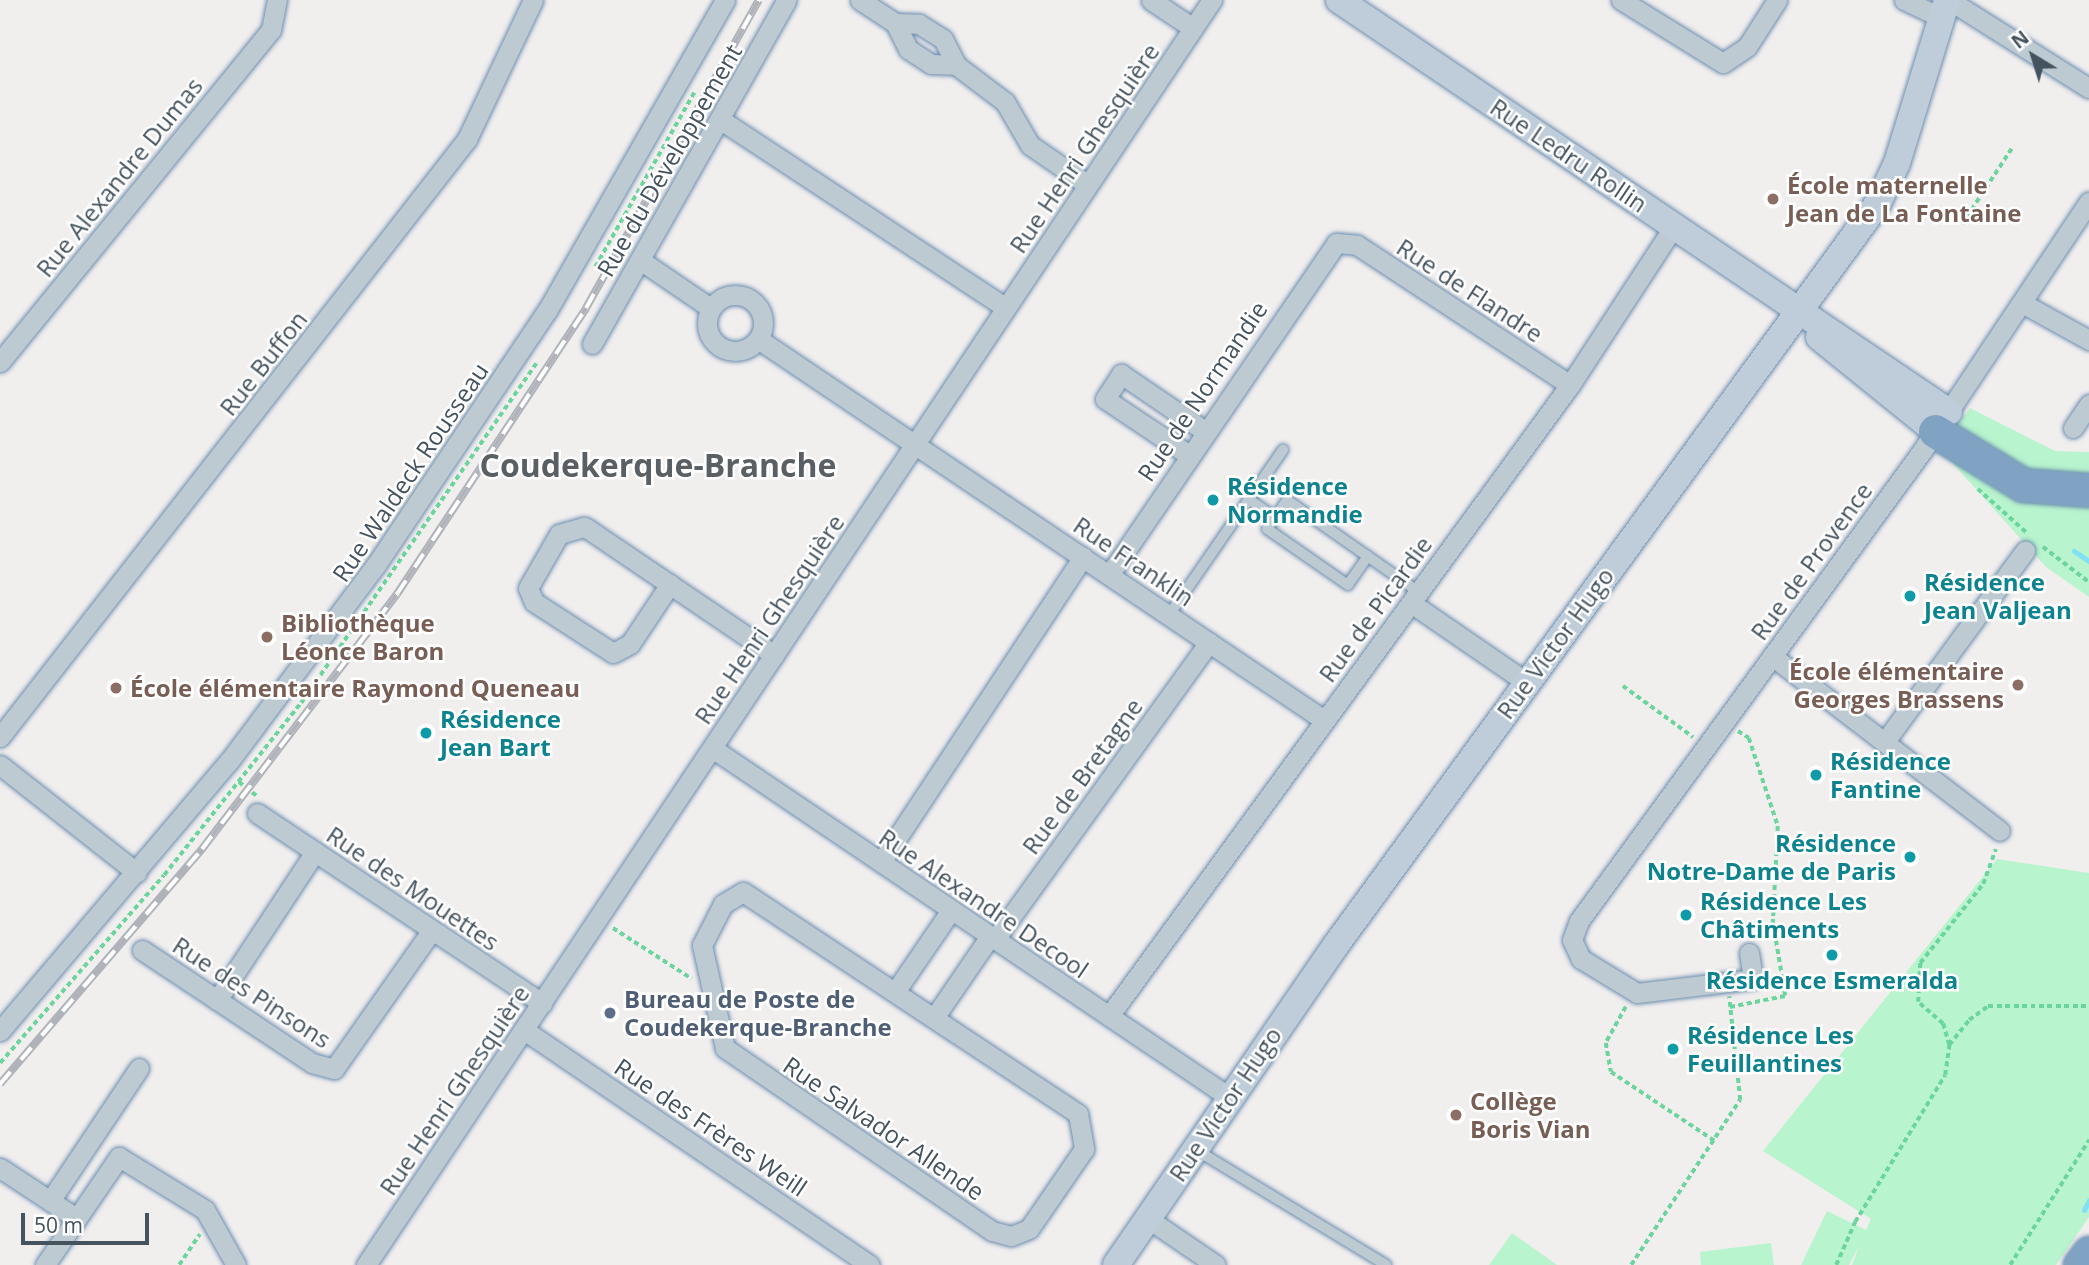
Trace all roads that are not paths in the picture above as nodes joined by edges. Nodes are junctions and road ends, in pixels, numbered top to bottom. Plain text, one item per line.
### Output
1 (277, 0) edge
2 (533, 0) edge
3 (725, 0) edge
4 (787, 0) edge
5 (860, 0) edge
6 (1152, 0) edge
7 (1212, 0) edge
8 (1339, 0) edge
9 (1621, 0) edge
10 (1777, 0) edge
11 (1904, 0) edge
12 (1946, 6) edge
13 (895, 23) junction
14 (1193, 28) junction
15 (956, 65) junction
16 (2089, 88) edge
17 (721, 120) junction
18 (1088, 185) junction
19 (2089, 202) edge
20 (1674, 226) junction
21 (1341, 241) joint
22 (640, 260) junction
23 (2022, 303) junction
24 (709, 307) junction
25 (1006, 308) junction
26 (1799, 311) junction
27 (2089, 340) edge
28 (761, 341) junction
29 (592, 344) dead end
30 (0, 362) edge
31 (1570, 385) junction
32 (2089, 404) edge
33 (1942, 421) junction
34 (2073, 428) dead end
35 (1205, 431) junction
36 (915, 444) junction
37 (1283, 450) dead end
38 (1189, 455) junction
39 (2089, 474) edge
40 (2016, 482) junction
41 (2089, 490) edge
42 (1248, 499) junction
43 (2089, 508) edge
44 (1275, 517) junction
45 (2025, 551) dead end
46 (1368, 556) junction
47 (1083, 557) junction
48 (1109, 575) junction
49 (670, 584) junction
50 (1415, 597) junction
51 (1169, 615) junction
52 (1209, 642) junction
53 (774, 655) junction
54 (1772, 656) junction
55 (1526, 682) junction
56 (1324, 720) junction
57 (0, 737) edge
58 (1886, 740) junction
59 (712, 748) junction
60 (0, 765) edge
61 (257, 813) dead end
62 (2000, 831) road end
63 (316, 852) junction
64 (881, 862) junction
65 (137, 873) junction
66 (951, 910) junction
67 (432, 930) junction
68 (992, 937) junction
69 (142, 950) dead end
70 (1749, 953) road end
71 (897, 989) junction
72 (217, 1000) junction
73 (542, 1003) junction
74 (936, 1015) junction
75 (1109, 1016) junction
76 (524, 1030) junction
77 (0, 1031) edge
78 (139, 1068) dead end
79 (1229, 1097) junction
80 (1194, 1149) junction
81 (0, 1168) edge
82 (50, 1201) junction
83 (76, 1218) junction
84 (1147, 1219) junction
85 (2089, 1253) edge
86 (45, 1265) edge
87 (236, 1265) edge
88 (366, 1265) edge
89 (870, 1265) edge
90 (1116, 1265) edge
91 (1216, 1265) edge
92 (1386, 1265) edge
93 (2080, 1265) edge

1 - 30 street, Rue Alexandre Dumas
2 - 57 street, Rue Buffon
3 - 65 street, Rue Waldeck Rousseau
4 - 17 street, Rue du Développement
5 - 13 street
6 - 14 street
7 - 14 street, Rue Henri Ghesquière
8 - 20 street, Rue Ledru Rollin
9 - 10 street
11 - 12 street
12 - 16 street
12 - 26 street, Rue Victor Hugo
13 - 15 street
13 - 15 street
14 - 18 street, Rue Henri Ghesquière
15 - 18 street
17 - 22 street, Rue du Développement
17 - 25 street
18 - 25 street, Rue Henri Ghesquière
19 - 23 street, Rue de Provence
20 - 26 street, Rue Ledru Rollin
20 - 31 street, Rue de Picardie
21 - 31 street, Rue de Flandre
21 - 35 street, Rue de Normandie
22 - 24 street
22 - 29 street, Rue du Développement
23 - 27 street
23 - 33 street, Rue de Provence
24 - 28 street
24 - 28 street
25 - 36 street, Rue Henri Ghesquière
26 - 33 street, Rue Ledru Rollin
26 - 55 street, Rue Victor Hugo
28 - 36 street, Rue Franklin
31 - 50 street, Rue de Picardie
32 - 34 street
33 - 39 highway
33 - 40 highway
33 - 54 street, Rue de Provence
35 - 38 street, Rue de Normandie
35 - 38 street
36 - 47 street, Rue Franklin
36 - 53 street, Rue Henri Ghesquière
37 - 42 lane
38 - 48 street, Rue de Normandie
40 - 41 highway
40 - 43 highway
42 - 44 lane
42 - 51 lane
44 - 46 lane
44 - 46 lane
45 - 58 street
46 - 50 lane
47 - 48 street, Rue Franklin
47 - 64 street
48 - 51 street, Rue Franklin
49 - 49 street
49 - 53 street
50 - 55 street
50 - 56 street, Rue de Picardie
51 - 52 street, Rue Franklin
52 - 56 street, Rue Franklin
52 - 68 street, Rue de Bretagne
53 - 59 street, Rue Henri Ghesquière
54 - 58 street
54 - 70 street, Rue de Provence
55 - 79 street, Rue Victor Hugo
56 - 75 street, Rue de Picardie
58 - 62 street
59 - 64 street, Rue Alexandre Decool
59 - 73 street, Rue Henri Ghesquière
60 - 65 street
61 - 63 street, Rue des Mouettes
63 - 67 street, Rue des Mouettes
63 - 72 street
64 - 66 street, Rue Alexandre Decool
65 - 77 street, Rue Waldeck Rousseau
66 - 68 street, Rue Alexandre Decool
66 - 71 street
67 - 72 street, Rue des Pinsons
67 - 73 street, Rue des Mouettes
68 - 74 street
68 - 75 street, Rue Alexandre Decool
69 - 72 street, Rue des Pinsons
71 - 74 street, Rue Salvador Allende
71 - 74 street, Rue Salvador Allende
73 - 76 street, Rue Henri Ghesquière
75 - 79 street, Rue Alexandre Decool
76 - 88 street, Rue Henri Ghesquière
76 - 89 street, Rue des Frères Weill
78 - 82 street
79 - 80 street, Rue Victor Hugo
80 - 84 street, Rue Victor Hugo
80 - 92 lane
81 - 82 street
82 - 83 street
83 - 86 street
83 - 87 street
84 - 90 street, Rue Victor Hugo
84 - 91 street
85 - 93 highway

